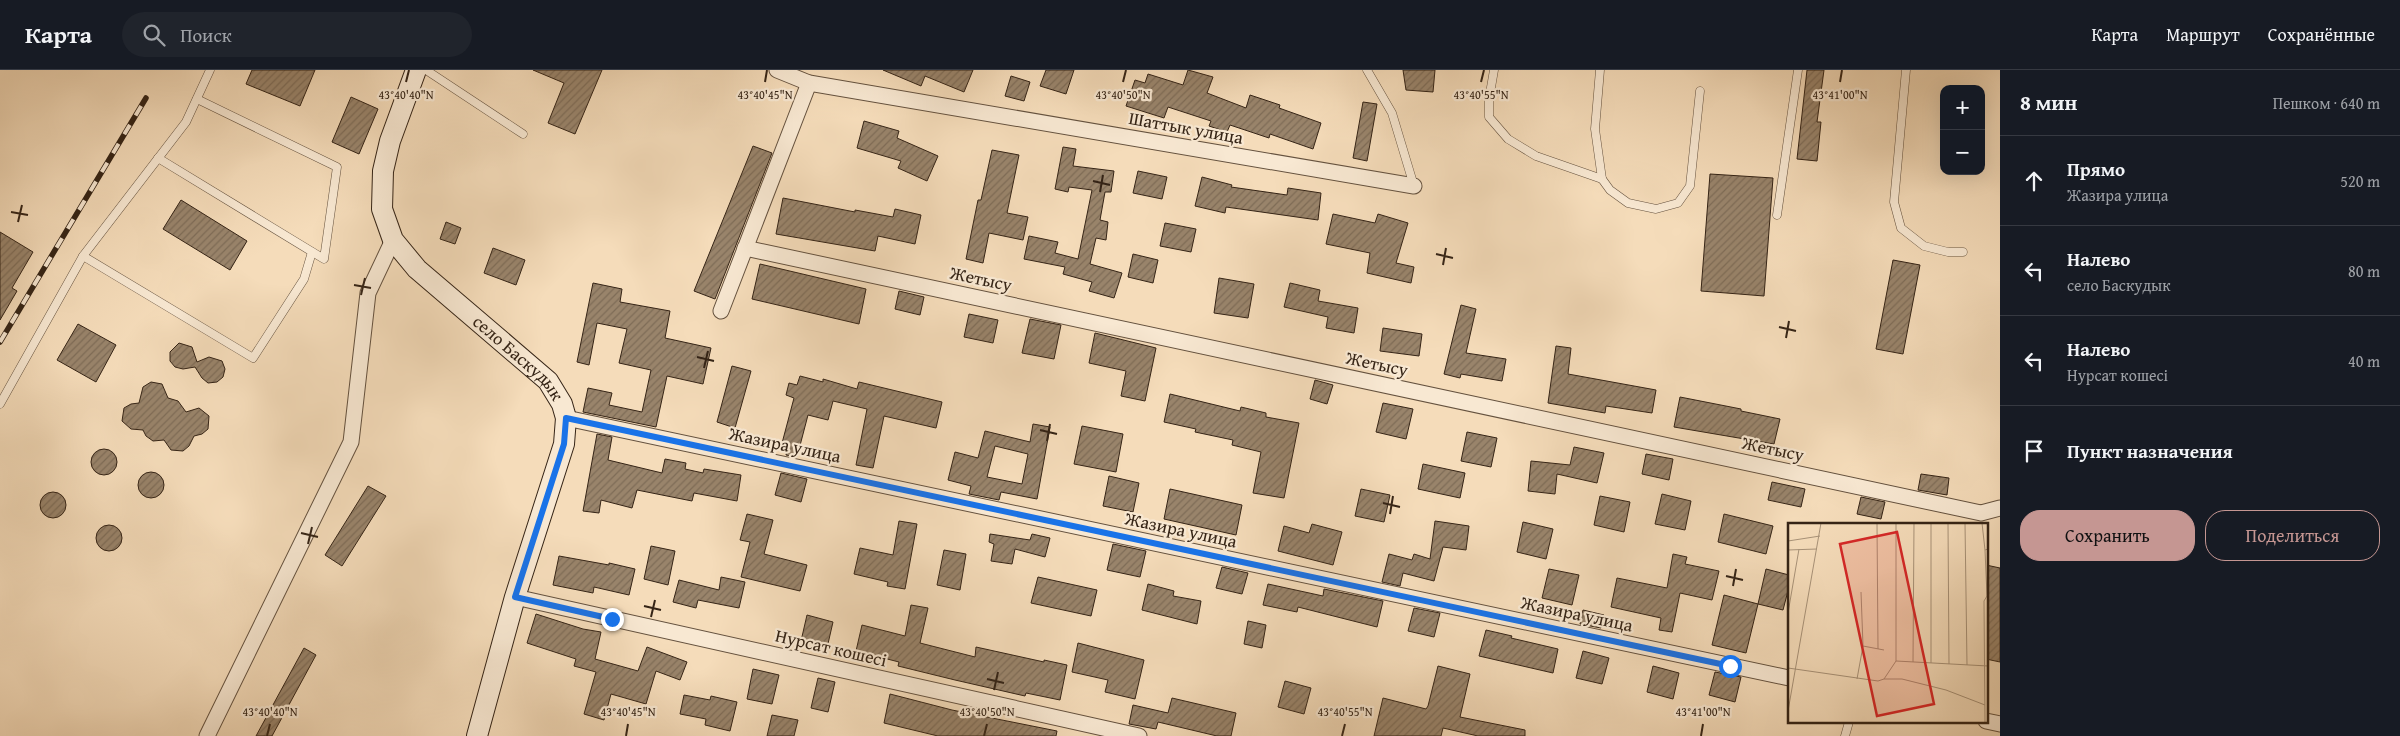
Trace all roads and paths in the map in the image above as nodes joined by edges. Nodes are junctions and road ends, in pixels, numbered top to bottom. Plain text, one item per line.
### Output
1 (210, 70) edge
2 (416, 70) edge
3 (426, 70) edge
4 (776, 70) edge
5 (1367, 70) edge
6 (1494, 70) edge
7 (1600, 70) edge
8 (1798, 70) edge
9 (1906, 70) edge
10 (809, 83) junction
11 (1700, 91) dead end
12 (197, 99) junction
13 (523, 134) dead end
14 (158, 158) junction
15 (1602, 179) junction
16 (1414, 186) joint
17 (1776, 214) dead end
18 (393, 240) junction
19 (745, 248) junction
20 (312, 252) junction
21 (1963, 252) dead end
22 (84, 256) junction
23 (721, 311) dead end
24 (0, 404) edge
25 (566, 418) junction
26 (2000, 508) edge
27 (515, 597) junction
28 (1788, 678) edge
29 (207, 736) edge
30 (477, 736) edge
31 (1139, 736) edge

1 - 12 lane
2 - 18 street, село Баскудык
3 - 13 lane
4 - 10 street, Шаттык улица
5 - 16 lane
6 - 15 lane
7 - 15 lane
8 - 17 lane
9 - 21 lane
10 - 16 street, Шаттык улица
10 - 19 street
11 - 15 lane
12 - 14 lane
12 - 20 lane
14 - 20 lane
14 - 22 lane
18 - 25 street, село Баскудык
18 - 29 street
19 - 23 street
19 - 26 street, Жетысу
20 - 22 lane
22 - 24 lane
25 - 27 street, село Баскудык
25 - 28 street, Жазира улица
27 - 30 street, село Баскудык
27 - 31 street, Нурсат кошесi

